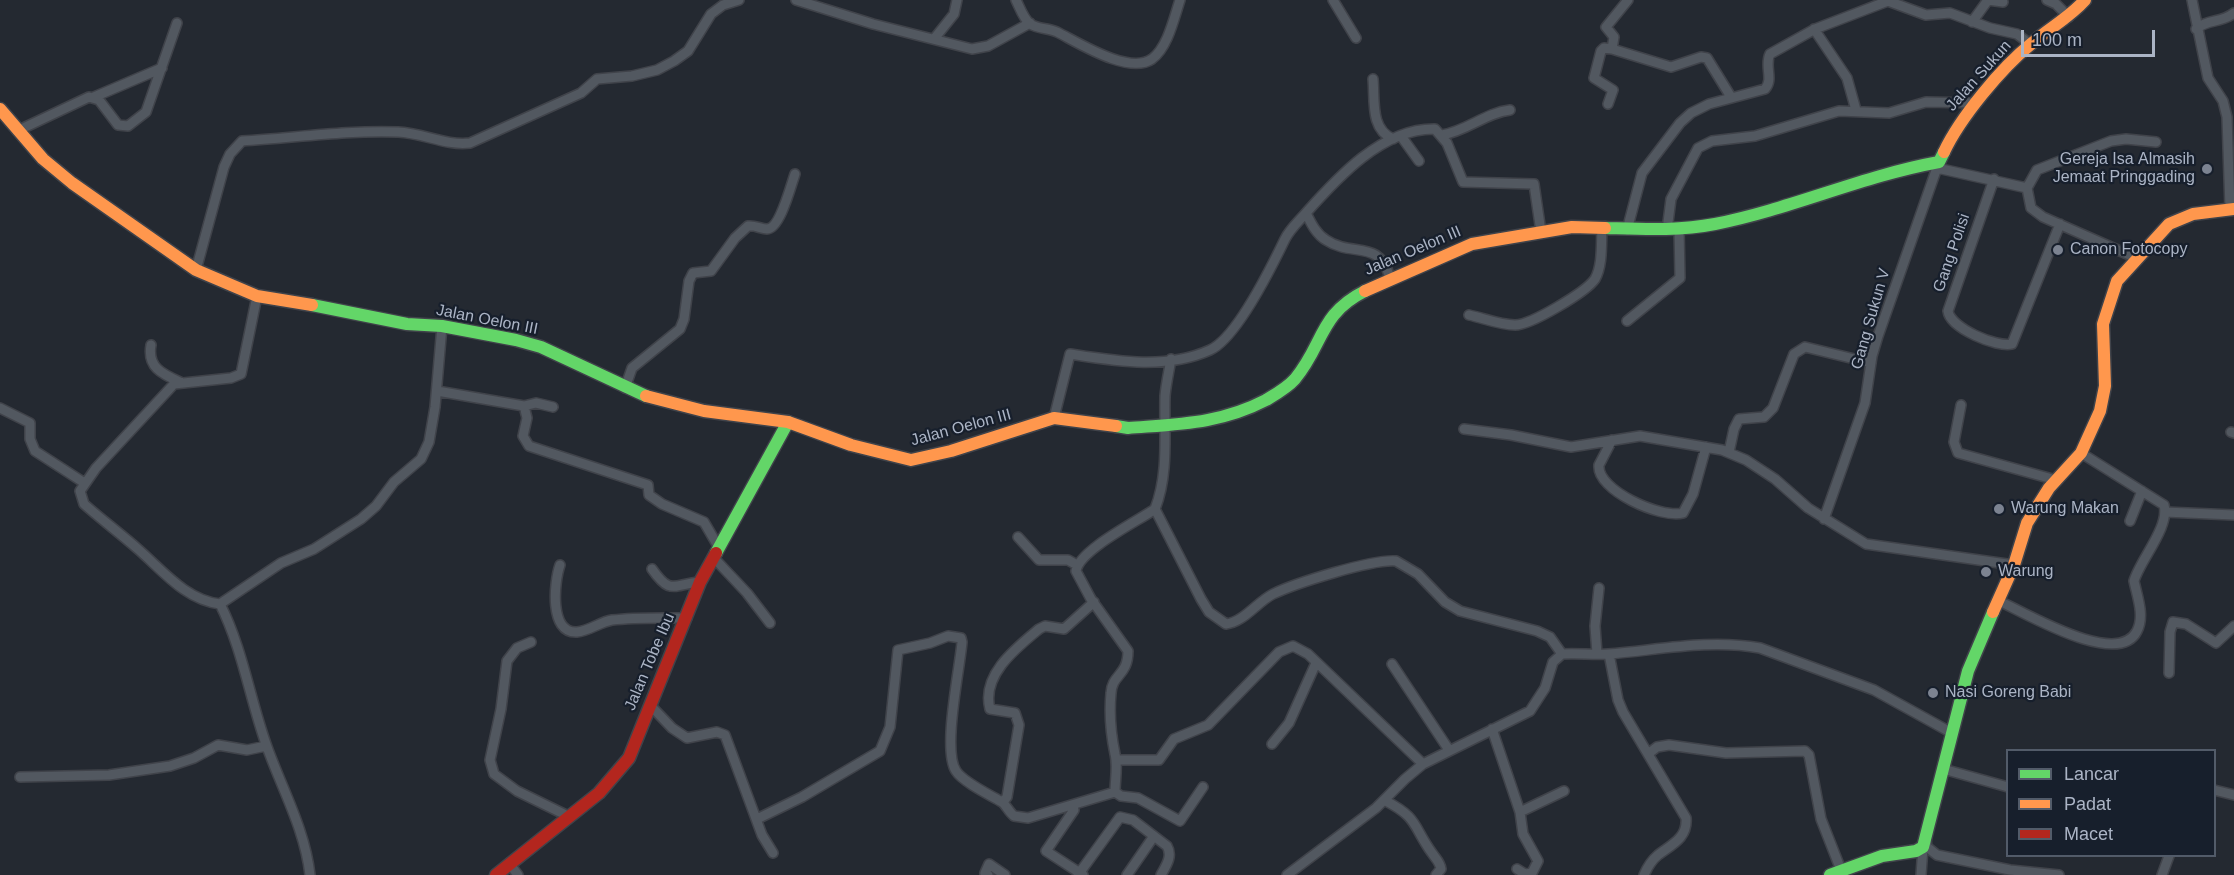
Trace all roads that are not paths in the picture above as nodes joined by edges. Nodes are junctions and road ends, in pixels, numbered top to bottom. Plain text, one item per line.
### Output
1 (739, 0) edge
2 (796, 0) edge
3 (957, 0) edge
4 (1016, 0) edge
5 (1180, 0) edge
6 (1332, 0) edge
7 (1628, 0) edge
8 (1988, 0) edge
9 (2047, 0) edge
10 (2085, 0) edge
11 (2192, 0) edge
12 (1884, 1) edge
13 (2003, 3) dead end
14 (2234, 13) edge
15 (2069, 17) junction
16 (1972, 22) junction
17 (177, 23) dead end
18 (1030, 23) junction
19 (1814, 29) junction
20 (2196, 29) junction
21 (1356, 38) dead end
22 (934, 39) junction
23 (2030, 44) junction
24 (1612, 49) junction
25 (162, 68) junction
26 (1373, 79) dead end
27 (94, 97) junction
28 (1731, 97) junction
29 (1977, 103) junction
30 (1608, 104) dead end
31 (0, 109) edge
32 (1510, 110) dead end
33 (1856, 110) junction
34 (2231, 118) edge
35 (17, 131) junction
36 (1442, 135) junction
37 (1397, 138) junction
38 (2156, 142) dead end
39 (1419, 162) dead end
40 (1938, 165) junction
41 (795, 174) dead end
42 (1994, 179) junction
43 (2027, 188) junction
44 (2232, 209) edge
45 (1305, 213) junction
46 (2060, 224) junction
47 (1602, 228) junction
48 (1627, 230) junction
49 (1673, 230) junction
50 (1541, 232) junction
51 (2136, 258) junction
52 (196, 270) junction
53 (1390, 278) junction
54 (257, 296) junction
55 (1469, 315) dead end
56 (1626, 321) dead end
57 (442, 326) junction
58 (151, 345) dead end
59 (1171, 359) junction
60 (1871, 363) junction
61 (180, 382) junction
62 (625, 388) junction
63 (437, 391) junction
64 (1961, 405) dead end
65 (524, 406) junction
66 (553, 407) dead end
67 (0, 408) edge
68 (1054, 418) junction
69 (788, 422) junction
70 (1167, 425) junction
71 (1464, 429) dead end
72 (1612, 440) junction
73 (1706, 447) junction
74 (1729, 452) junction
75 (2081, 453) junction
76 (2056, 480) junction
77 (84, 482) junction
78 (2142, 491) junction
79 (1155, 509) junction
80 (2165, 512) junction
81 (2234, 515) edge
82 (1824, 519) junction
83 (2130, 521) dead end
84 (1018, 537) dead end
85 (715, 552) junction
86 (560, 565) dead end
87 (1077, 565) junction
88 (2014, 565) junction
89 (652, 568) dead end
90 (700, 582) junction
91 (1599, 588) dead end
92 (1997, 600) junction
93 (1094, 602) junction
94 (220, 604) junction
95 (687, 618) junction
96 (770, 623) dead end
97 (2234, 626) edge
98 (531, 642) dead end
99 (1562, 654) junction
100 (1597, 654) junction
101 (1609, 654) junction
102 (1316, 663) junction
103 (1392, 664) dead end
104 (2169, 673) dead end
105 (650, 705) junction
106 (1492, 729) junction
107 (1952, 733) junction
108 (1272, 744) dead end
109 (266, 746) junction
110 (1449, 750) junction
111 (1648, 754) junction
112 (1116, 760) junction
113 (1423, 764) junction
114 (1943, 769) junction
115 (20, 777) dead end
116 (1203, 788) dead end
117 (2006, 788) edge
118 (2216, 790) edge
119 (1564, 791) dead end
120 (1115, 792) junction
121 (2234, 795) edge
122 (1384, 800) junction
123 (1003, 802) junction
124 (1074, 810) dead end
125 (1520, 812) junction
126 (568, 816) junction
127 (757, 819) junction
128 (1154, 837) junction
129 (1924, 842) junction
130 (773, 853) dead end
131 (2168, 857) edge
132 (509, 863) junction
133 (1517, 869) dead end
134 (1836, 872) edge
135 (1080, 874) edge
136 (310, 875) edge
137 (495, 875) edge
138 (518, 875) edge
139 (988, 875) edge
140 (1005, 875) edge
141 (1127, 875) edge
142 (1161, 875) edge
143 (1287, 875) edge
144 (1436, 875) edge
145 (1644, 875) edge
146 (1921, 875) edge
147 (2059, 875) edge
148 (2162, 875) edge

1 - 52 street
2 - 22 street
3 - 22 street
4 - 18 street
5 - 18 street
6 - 21 street
7 - 24 street
8 - 13 street
8 - 16 street
9 - 15 street
10 - 15 street, Jalan Sukun
11 - 20 street
12 - 16 street
12 - 19 street
14 - 20 street
15 - 23 street, Jalan Sukun
16 - 23 street
17 - 25 street
18 - 22 street
19 - 28 street
19 - 33 street
20 - 34 street
23 - 29 street, Jalan Sukun
24 - 28 street
24 - 30 street
25 - 27 street
25 - 27 street
26 - 37 street
27 - 35 street
28 - 48 street
29 - 33 street
29 - 40 street, Jalan Sukun
31 - 35 street, Jalan Oelon III
32 - 36 street
33 - 49 street
34 - 44 street
35 - 52 street, Jalan Oelon III
36 - 37 street
36 - 50 street
37 - 39 street
37 - 45 street
38 - 43 street
40 - 42 street
40 - 49 street, Jalan Oelon III
40 - 60 street, Gang Sukun V
41 - 62 street
42 - 43 street
42 - 46 street, Gang Polisi
43 - 46 street
44 - 51 street
45 - 53 street
45 - 59 street
46 - 51 street
47 - 48 street, Jalan Oelon III
47 - 50 street, Jalan Oelon III
47 - 55 street
48 - 49 street, Jalan Oelon III
49 - 56 street
50 - 53 street, Jalan Oelon III
51 - 75 street
52 - 54 street, Jalan Oelon III
53 - 70 street, Jalan Oelon III
54 - 57 street, Jalan Oelon III
54 - 61 street
57 - 62 street, Jalan Oelon III
57 - 63 street
58 - 61 street
59 - 68 street
59 - 70 street
60 - 74 street
60 - 82 street, Gang Sukun V
61 - 77 street
62 - 69 street, Jalan Oelon III
63 - 65 street
63 - 94 street
64 - 76 street
65 - 66 street
65 - 85 street
67 - 77 street
68 - 69 street, Jalan Oelon III
68 - 70 street, Jalan Oelon III
69 - 85 street, Jalan Tobe Ibu
70 - 79 street
71 - 72 street
72 - 73 street
72 - 73 street
73 - 74 street
74 - 82 street
75 - 76 street
75 - 78 street
76 - 88 street
77 - 94 street
78 - 80 street
78 - 83 street
79 - 87 street
79 - 99 street
80 - 81 street
80 - 92 street
82 - 88 street
84 - 87 street
85 - 90 street, Jalan Tobe Ibu
85 - 96 street
86 - 95 street
87 - 93 street
88 - 92 street
89 - 90 street
90 - 95 street, Jalan Tobe Ibu
91 - 100 street
92 - 107 street
93 - 112 street
93 - 123 street
94 - 109 street
95 - 105 street, Jalan Tobe Ibu
97 - 104 street
98 - 126 street
99 - 100 street
99 - 106 street
100 - 101 street
101 - 107 street
101 - 111 street
102 - 108 street
102 - 112 street
102 - 113 street
103 - 110 street
105 - 126 street, Jalan Tobe Ibu
105 - 127 street
106 - 110 street
106 - 125 street
107 - 114 street
109 - 115 street
109 - 136 street
110 - 113 street
111 - 134 street
111 - 145 street
112 - 120 street
113 - 122 street
114 - 117 street
114 - 129 street
116 - 120 street
118 - 121 street
119 - 125 street
120 - 123 street
122 - 143 street
122 - 144 street
123 - 127 street
124 - 135 street
125 - 133 street
126 - 132 street, Jalan Tobe Ibu
127 - 130 street
128 - 135 street
128 - 141 street
128 - 142 street
129 - 134 street
129 - 146 street
129 - 147 street
131 - 148 street
132 - 137 street, Jalan Tobe Ibu
132 - 138 street
139 - 140 street

